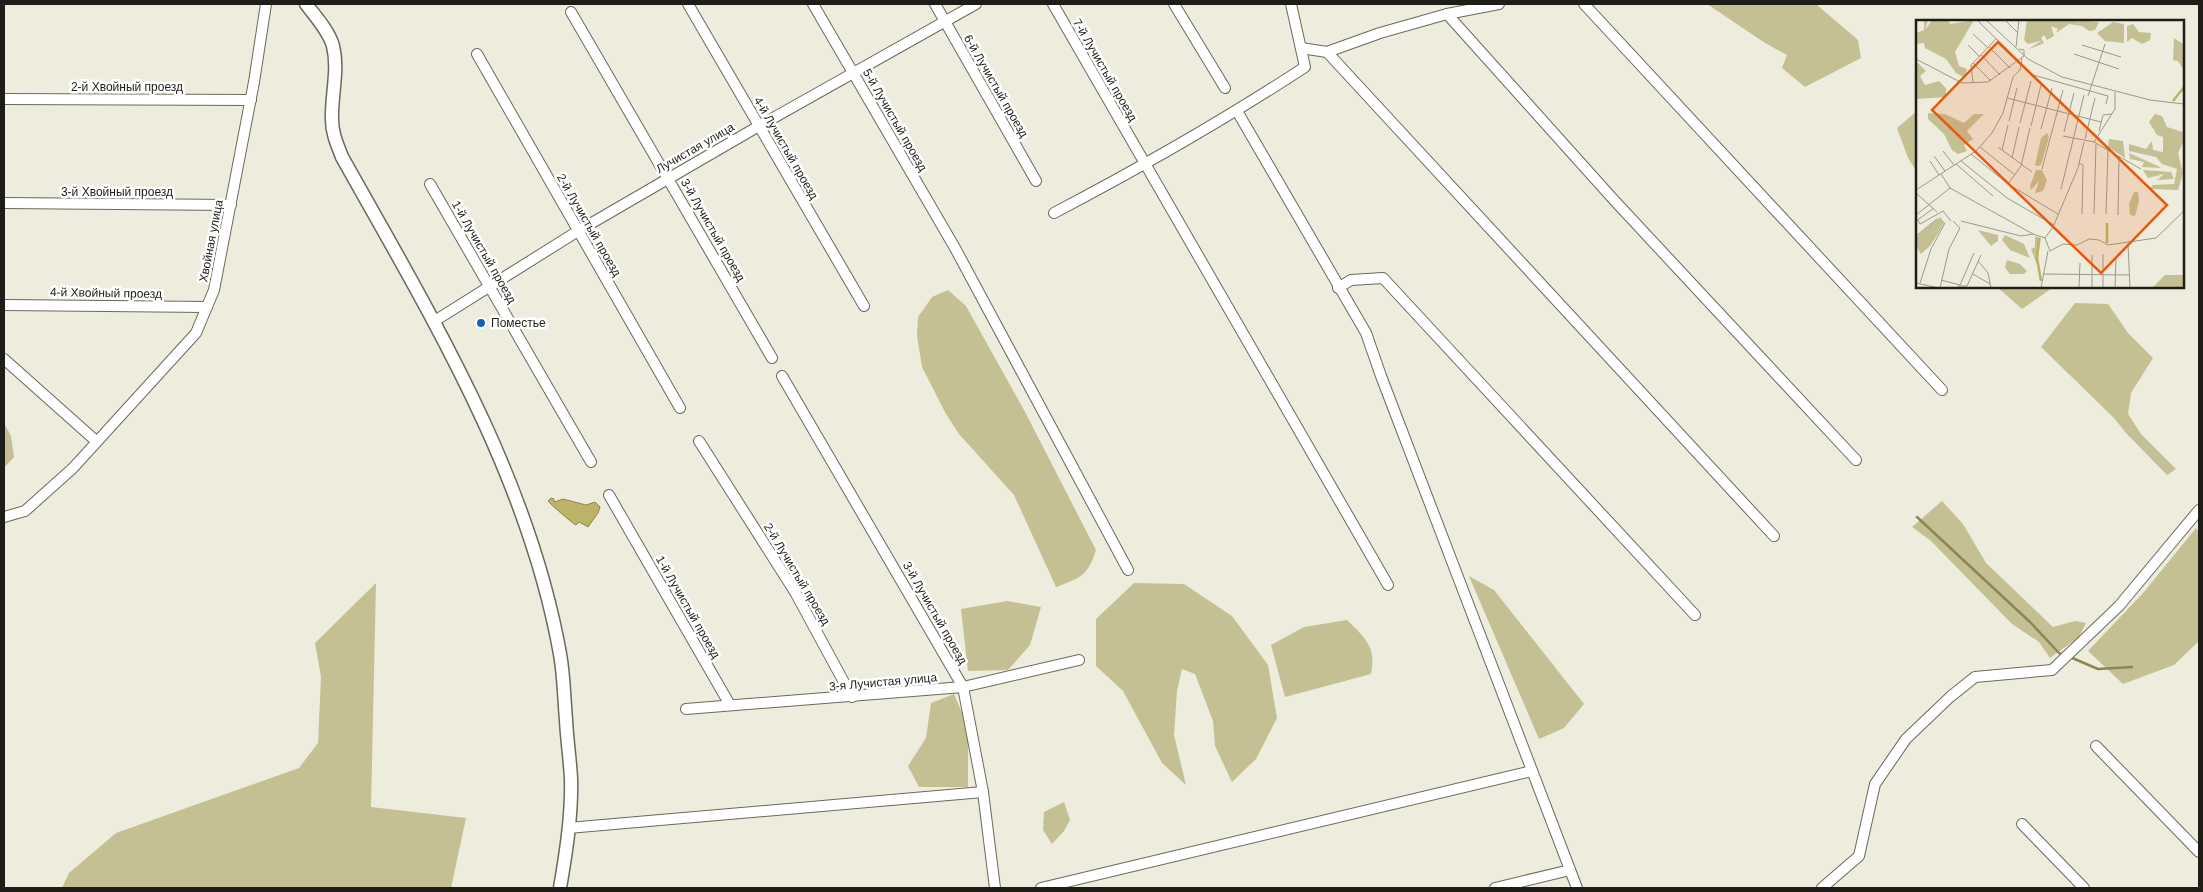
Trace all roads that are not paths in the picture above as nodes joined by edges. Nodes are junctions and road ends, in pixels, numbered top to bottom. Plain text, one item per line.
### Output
1 (266, 4) edge
2 (306, 4) edge
3 (688, 4) edge
4 (813, 4) edge
5 (935, 4) edge
6 (976, 4) edge
7 (1053, 4) edge
8 (1174, 4) edge
9 (1291, 4) edge
10 (1499, 4) edge
11 (1584, 4) edge
12 (572, 12) dead end
13 (1447, 14) junction
14 (945, 21) junction
15 (1301, 48) junction
16 (1328, 52) junction
17 (477, 54) dead end
18 (853, 73) junction
19 (1224, 88) dead end
20 (4, 99) edge
21 (251, 100) junction
22 (1237, 111) junction
23 (759, 126) junction
24 (1145, 165) junction
25 (669, 178) junction
26 (1036, 180) dead end
27 (430, 184) dead end
28 (4, 203) edge
29 (231, 205) junction
30 (1054, 213) dead end
31 (578, 231) junction
32 (490, 286) junction
33 (1338, 288) junction
34 (4, 305) edge
35 (864, 306) dead end
36 (207, 307) junction
37 (432, 322) junction
38 (772, 358) dead end
39 (4, 359) edge
40 (782, 376) dead end
41 (1942, 390) dead end
42 (680, 408) dead end
43 (96, 441) junction
44 (699, 441) dead end
45 (1856, 460) dead end
46 (591, 462) dead end
47 (609, 495) dead end
48 (2198, 514) edge
49 (4, 517) edge
50 (1774, 536) dead end
51 (1128, 570) dead end
52 (1388, 585) dead end
53 (1695, 615) dead end
54 (1079, 660) dead end
55 (964, 688) junction
56 (852, 697) junction
57 (730, 705) junction
58 (686, 709) dead end
59 (2096, 746) dead end
60 (1532, 771) junction
61 (983, 792) junction
62 (2022, 824) dead end
63 (568, 828) junction
64 (2199, 852) edge
65 (1570, 870) junction
66 (560, 888) edge
67 (995, 888) edge
68 (1041, 888) edge
69 (1495, 888) edge
70 (1577, 888) edge
71 (1822, 888) edge
72 (2084, 888) edge

1 - 21 street, Хвойная улица
2 - 37 street
3 - 23 street, 4-й Лучистый проезд
4 - 18 street, 5-й Лучистый проезд
5 - 14 street, 6-й Лучистый проезд
6 - 14 street, Лучистая улица
7 - 24 street, 7-й Лучистый проезд
8 - 19 street
9 - 15 street
10 - 13 street
11 - 41 street
12 - 25 street, 3-й Лучистый проезд
13 - 16 street
13 - 45 street
14 - 18 street, Лучистая улица
14 - 26 street, 6-й Лучистый проезд
15 - 16 street
15 - 22 street
16 - 50 street
17 - 31 street, 2-й Лучистый проезд
18 - 23 street, Лучистая улица
18 - 51 street, 5-й Лучистый проезд
20 - 21 street, 2-й Хвойный проезд
21 - 29 street, Хвойная улица
22 - 24 street
22 - 33 street
23 - 25 street, Лучистая улица
23 - 35 street, 4-й Лучистый проезд
24 - 30 street
24 - 52 street, 7-й Лучистый проезд
25 - 31 street, Лучистая улица
25 - 38 street, 3-й Лучистый проезд
27 - 32 street, 1-й Лучистый проезд
28 - 29 street, 3-й Хвойный проезд
29 - 36 street, Хвойная улица
31 - 32 street, Лучистая улица
31 - 42 street, 2-й Лучистый проезд
32 - 37 street, Лучистая улица
32 - 46 street, 1-й Лучистый проезд
33 - 53 street
33 - 60 street
34 - 36 street, 4-й Хвойный проезд
36 - 43 street, Хвойная улица
37 - 63 street
39 - 43 street
40 - 55 street, 3-й Лучистый проезд
43 - 49 street, Хвойная улица
44 - 56 street, 2-й Лучистый проезд
47 - 57 street, 1-й Лучистый проезд
48 - 71 street
54 - 55 street, 3-я Лучистая улица
55 - 56 street, 3-я Лучистая улица
55 - 61 street, 3-й Лучистый проезд
56 - 57 street, 3-я Лучистая улица
57 - 58 street, 3-я Лучистая улица
59 - 64 street
60 - 65 street
60 - 68 street
61 - 63 street
61 - 67 street, 3-й Лучистый проезд
62 - 72 street
63 - 66 street
65 - 69 street
65 - 70 street

